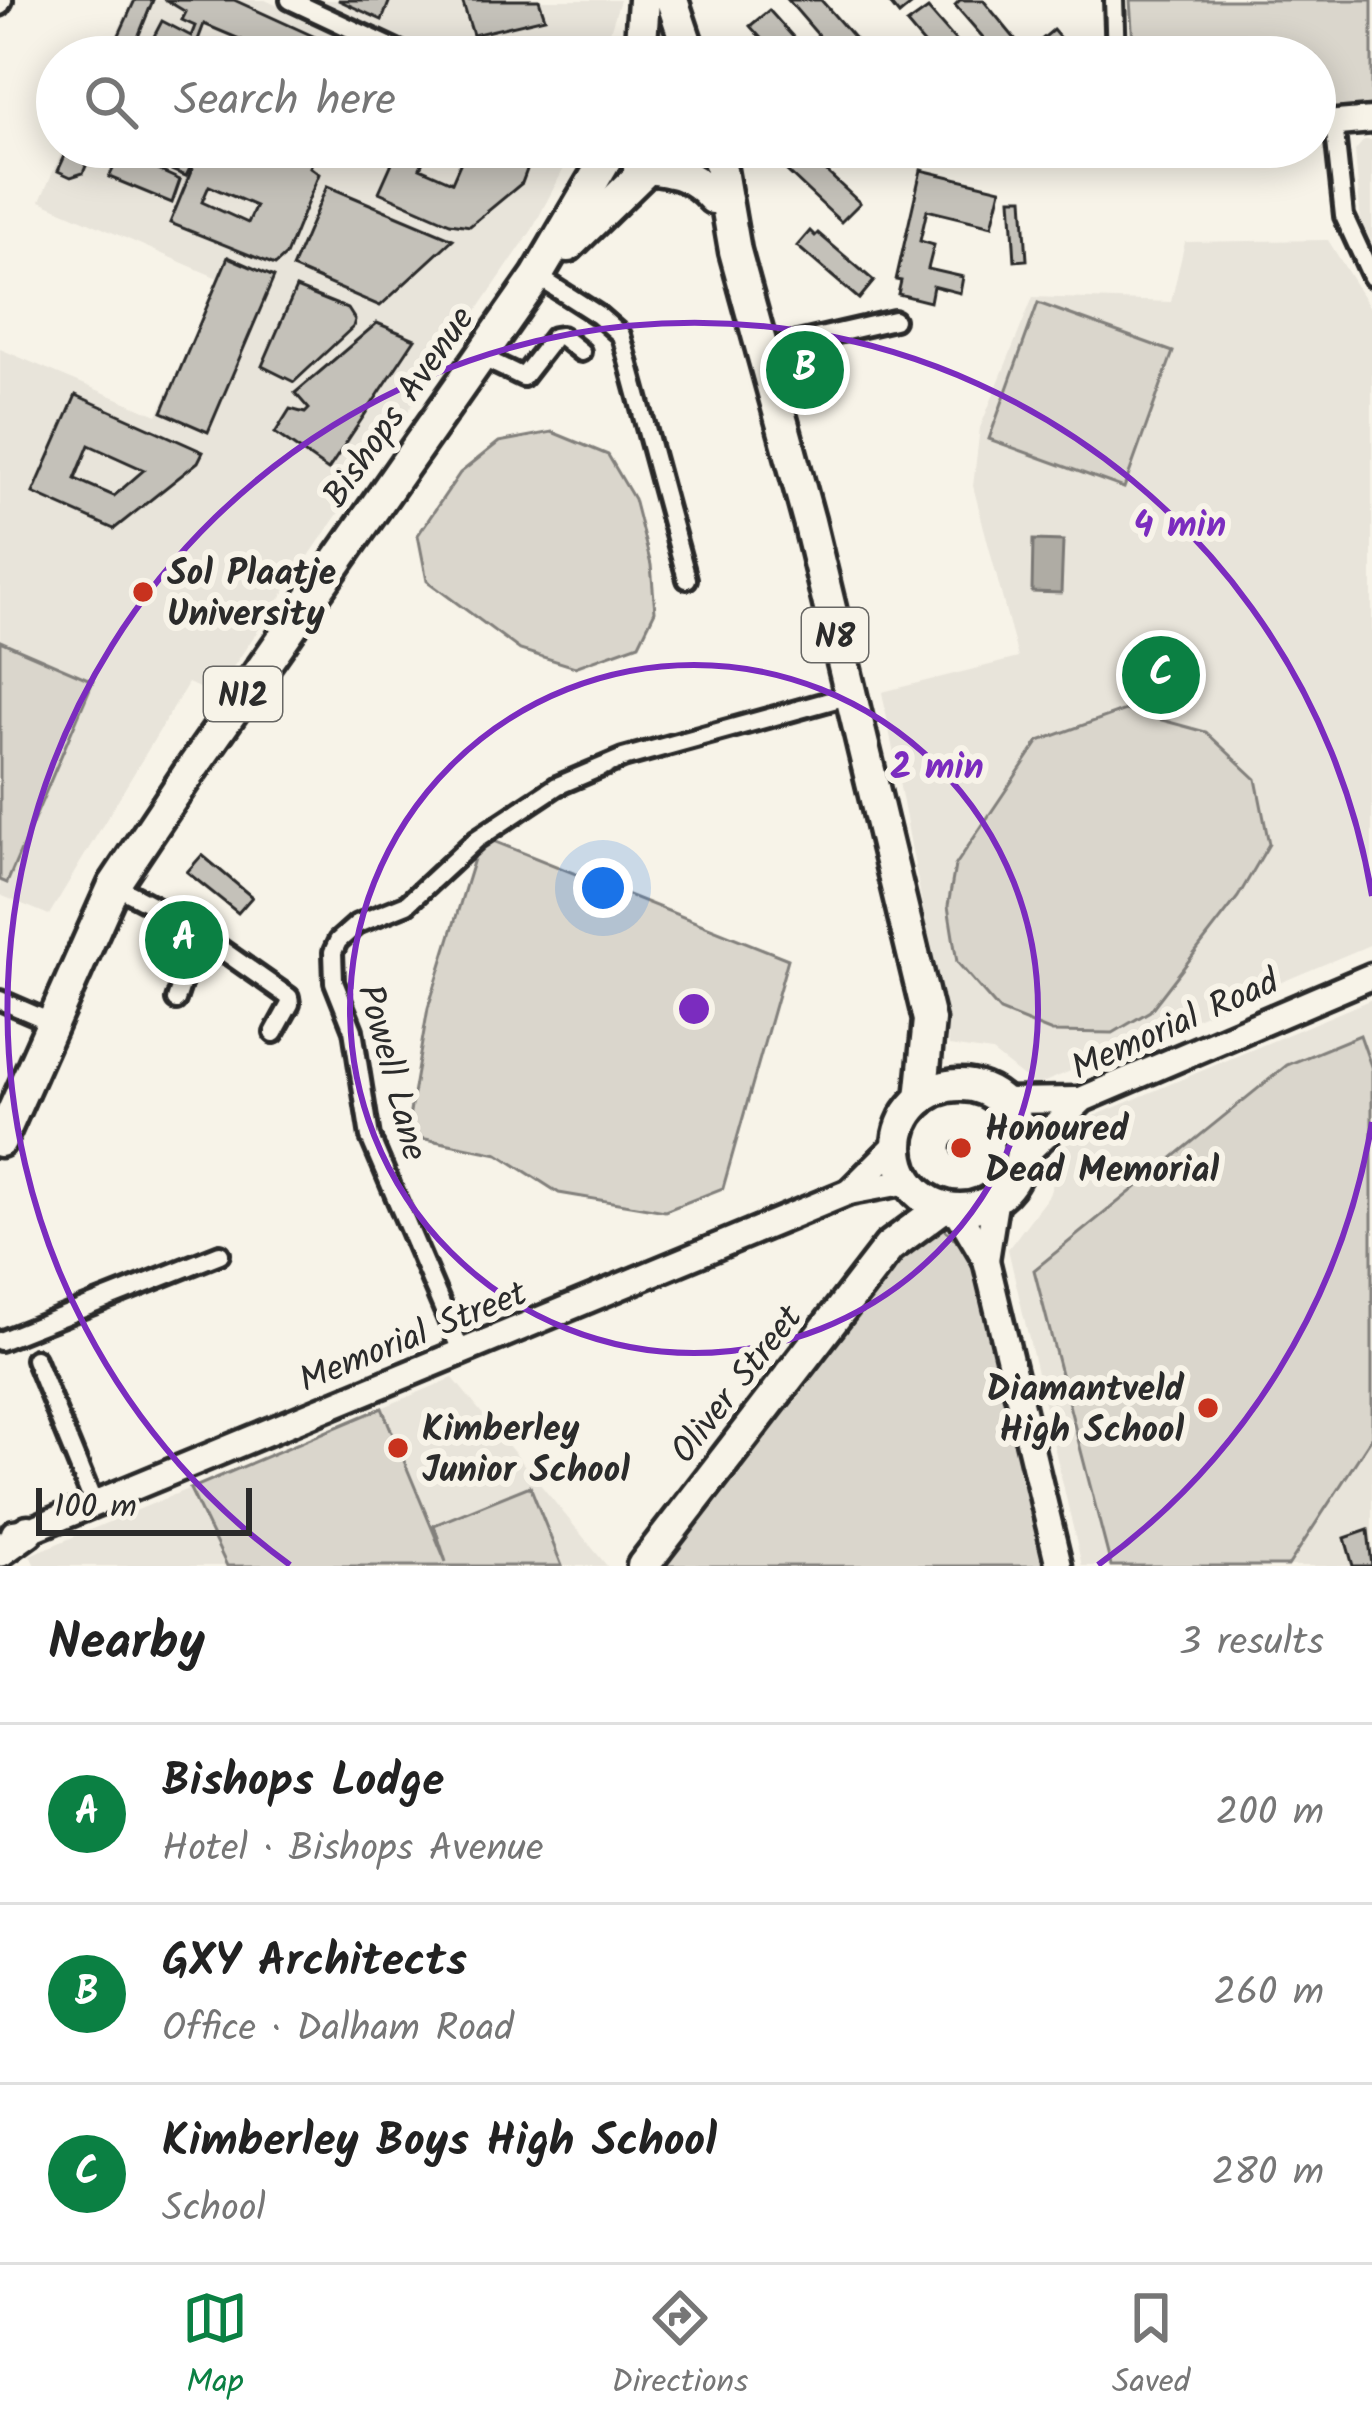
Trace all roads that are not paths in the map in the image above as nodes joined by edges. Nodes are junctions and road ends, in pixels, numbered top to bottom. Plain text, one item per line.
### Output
1 (290, 0) edge
2 (649, 0) edge
3 (672, 0) edge
4 (1114, 0) edge
5 (367, 36) edge
6 (643, 36) edge
7 (663, 36) edge
8 (684, 36) edge
9 (1115, 36) edge
10 (1372, 120) edge
11 (1336, 123) edge
12 (595, 168) edge
13 (704, 168) edge
14 (720, 168) edge
15 (1334, 168) edge
16 (648, 169) joint
17 (713, 199) junction
18 (735, 251) junction
19 (537, 276) junction
20 (1372, 277) edge
21 (894, 320) dead end
22 (763, 350) junction
23 (581, 352) dead end
24 (479, 356) junction
25 (687, 580) dead end
26 (850, 695) junction
27 (114, 885) junction
28 (184, 923) junction
29 (1372, 976) edge
30 (0, 1000) edge
31 (176, 1000) dead end
32 (929, 1020) junction
33 (51, 1022) junction
34 (274, 1033) dead end
35 (966, 1086) junction
36 (921, 1099) junction
37 (1083, 1100) junction
38 (1000, 1101) junction
39 (0, 1141) edge
40 (898, 1143) junction
41 (1021, 1158) junction
42 (910, 1184) junction
43 (849, 1192) junction
44 (996, 1198) junction
45 (950, 1208) junction
46 (889, 1247) junction
47 (220, 1254) dead end
48 (986, 1260) junction
49 (0, 1341) edge
50 (462, 1353) junction
51 (35, 1359) dead end
52 (94, 1504) junction
53 (14, 1533) edge
54 (0, 1551) edge
55 (643, 1566) edge
56 (1059, 1566) edge

1 - 5 street
2 - 6 highway
2 - 7 highway
3 - 8 highway
4 - 9 street
10 - 11 street
12 - 19 highway, N12
13 - 17 highway, N8
14 - 18 highway, N8
15 - 20 street
16 - 17 highway
16 - 19 highway, N12
17 - 18 highway, N8
18 - 22 highway, N8
19 - 24 highway, Bishops Avenue / N12
19 - 25 street
21 - 22 street
22 - 26 highway, N8
23 - 24 street
24 - 27 highway, Bishops Avenue / N12
26 - 32 highway, N8
26 - 50 street, Powell Lane
27 - 28 street
27 - 33 highway, Bishops Avenue / N12
28 - 31 street
28 - 34 street
29 - 37 street, Memorial Road
30 - 33 street
32 - 35 highway, N8
32 - 36 highway, N8
33 - 39 highway, Bishops Avenue / N12
35 - 36 highway
35 - 38 highway
36 - 40 highway, N8
37 - 38 street
37 - 41 street, Memorial Road
38 - 41 highway
40 - 42 highway
40 - 43 street, Memorial Street
41 - 44 highway
42 - 43 street, Memorial Street
42 - 45 highway
42 - 46 highway, Oliver Street
43 - 50 street, Memorial Street
44 - 45 highway
44 - 48 street
45 - 46 highway, Oliver Street
45 - 48 street
46 - 55 highway, Oliver Street
47 - 49 street
48 - 56 street
50 - 52 street, Memorial Street
51 - 52 street
52 - 53 street, Memorial Street
53 - 54 highway

